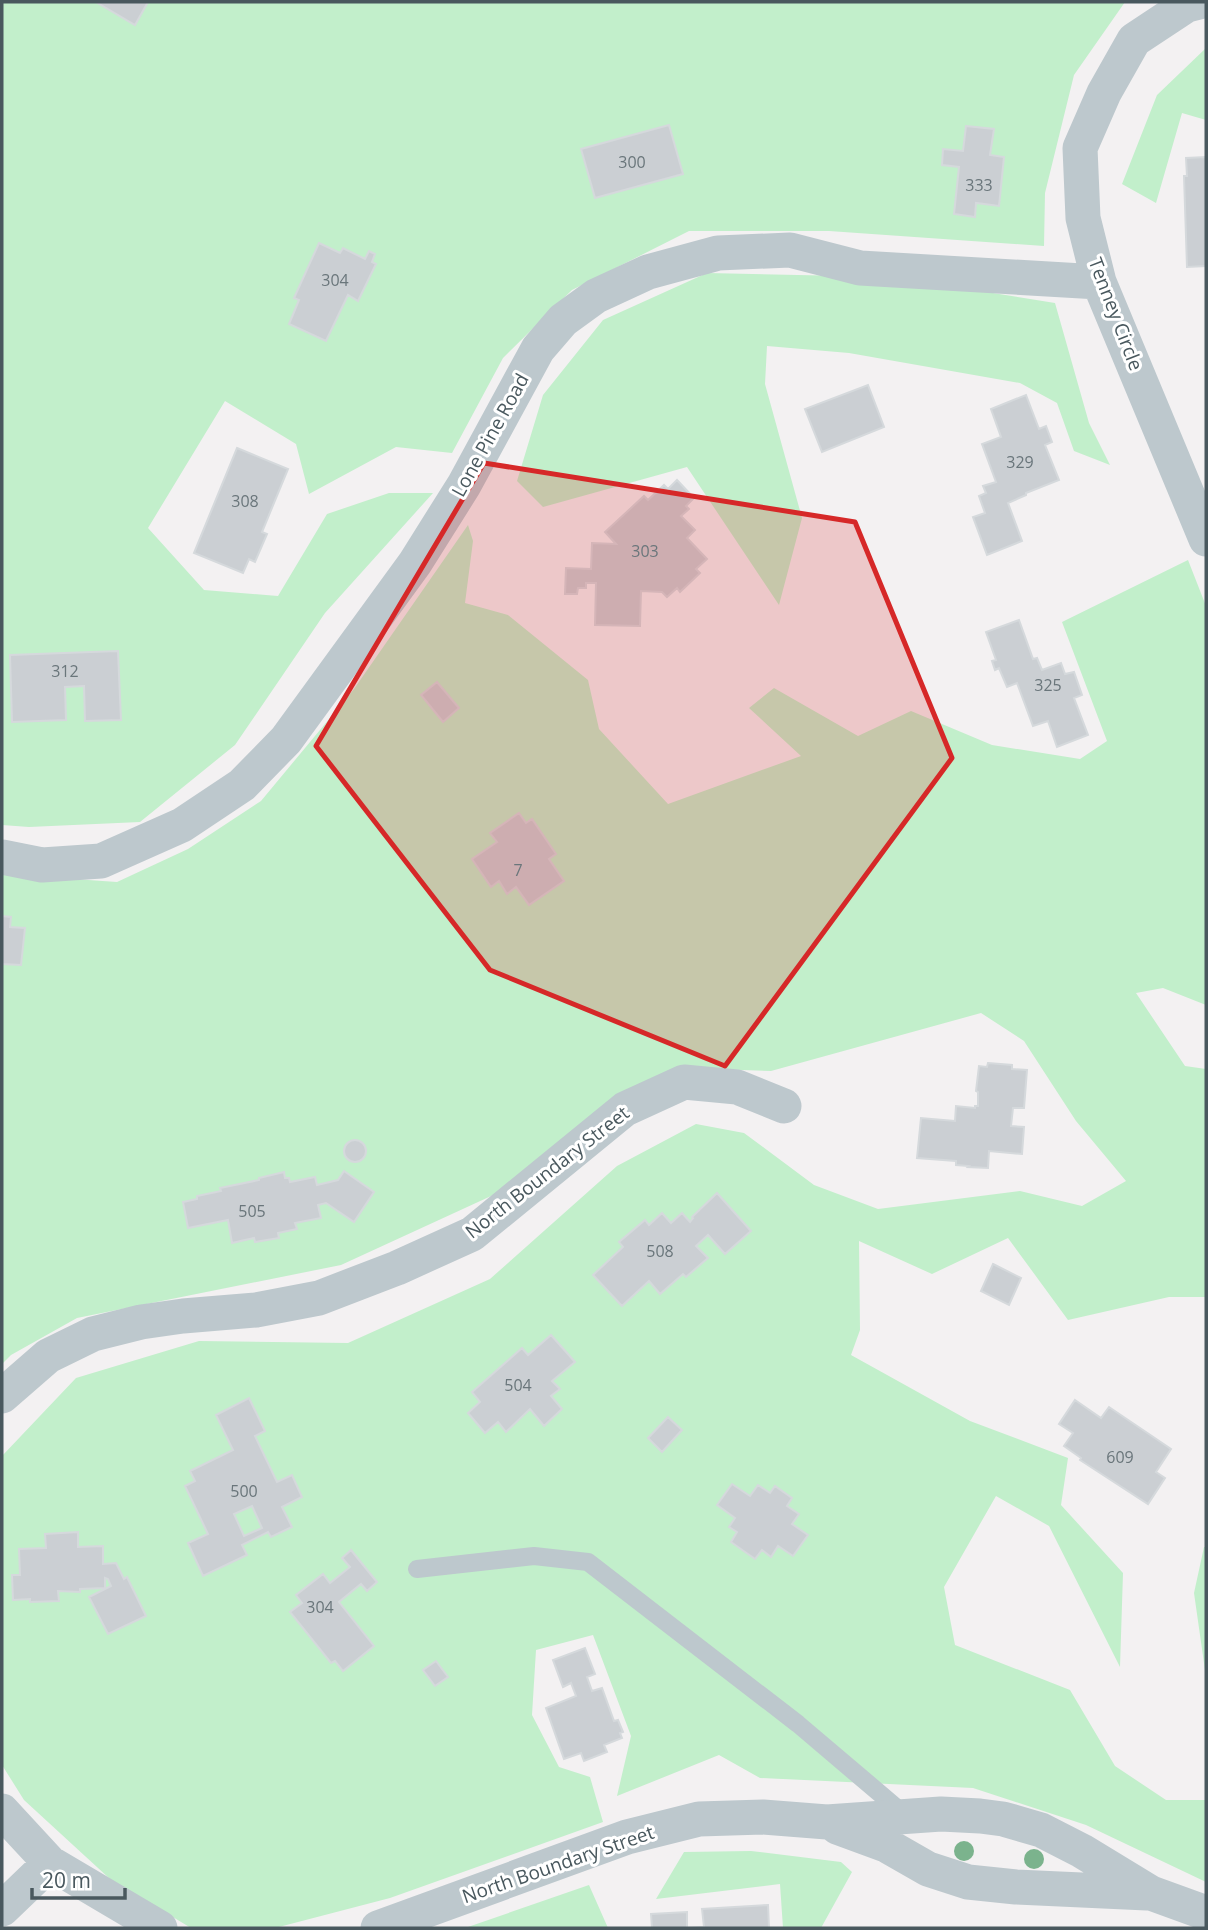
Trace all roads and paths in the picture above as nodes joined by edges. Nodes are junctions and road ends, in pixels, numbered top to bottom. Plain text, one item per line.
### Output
1 (1199, 2) edge
2 (1099, 282) junction
3 (1206, 539) edge
4 (2, 858) edge
5 (784, 1105) dead end
6 (2, 1396) edge
7 (417, 1569) dead end
8 (2, 1811) edge
9 (907, 1817) junction
10 (827, 1822) junction
11 (50, 1863) junction
12 (1151, 1893) junction
13 (2, 1909) edge
14 (1206, 1913) edge
15 (160, 1928) edge
16 (378, 1928) edge

1 - 2 street, Tenney Circle
2 - 3 street, Tenney Circle
2 - 4 street, Lone Pine Road
5 - 6 street, North Boundary Street
7 - 9 lane
8 - 11 street
9 - 10 street, North Boundary Street
9 - 12 street, North Boundary Street
10 - 12 street, North Boundary Street
10 - 16 street, North Boundary Street
11 - 13 street
11 - 15 street
12 - 14 street, North Boundary Street

